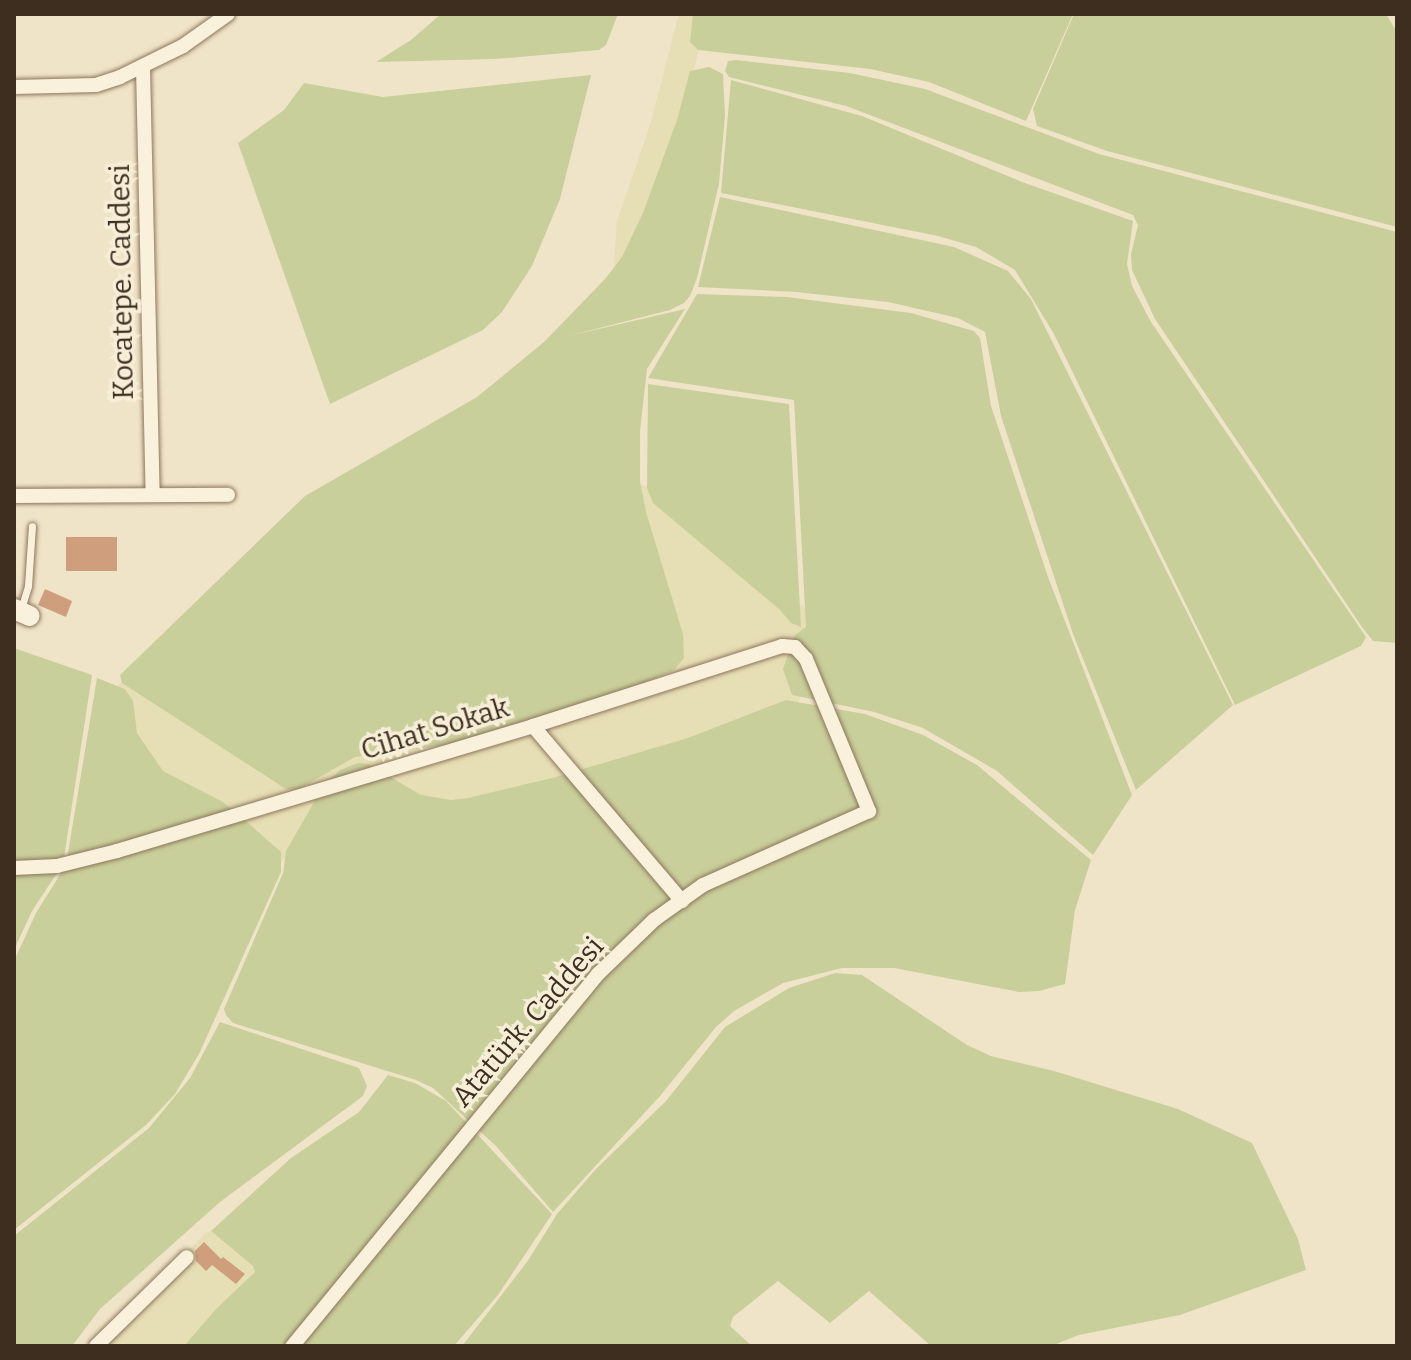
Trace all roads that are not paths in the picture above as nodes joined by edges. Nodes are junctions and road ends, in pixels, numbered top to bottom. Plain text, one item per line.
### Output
1 (228, 14) edge
2 (143, 68) junction
3 (14, 87) edge
4 (153, 495) junction
5 (228, 495) dead end
6 (14, 496) edge
7 (32, 526) dead end
8 (21, 612) edge
9 (533, 726) junction
10 (869, 811) joint
11 (14, 868) edge
12 (682, 901) junction
13 (187, 1257) dead end
14 (96, 1346) edge
15 (292, 1346) edge

1 - 2 street
2 - 3 street
2 - 4 street, Kocatepe. Caddesi
4 - 5 street
4 - 6 street
7 - 8 lane
9 - 10 street, Cihat Sokak
9 - 11 street, Cihat Sokak
9 - 12 street
10 - 12 street, Atatürk. Caddesi
12 - 15 street, Atatürk. Caddesi
13 - 14 street

